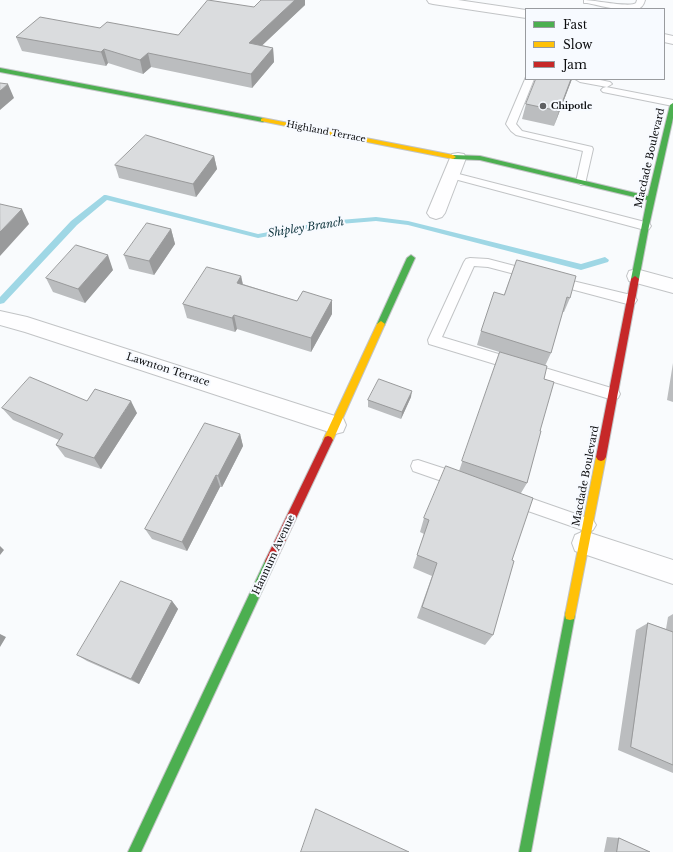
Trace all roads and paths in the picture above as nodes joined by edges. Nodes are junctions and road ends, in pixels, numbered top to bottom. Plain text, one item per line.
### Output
1 (433, 0) edge
2 (641, 0) edge
3 (588, 3) edge
4 (629, 4) edge
5 (525, 14) edge
6 (0, 70) edge
7 (529, 80) edge
8 (583, 80) edge
9 (673, 104) edge
10 (669, 144) edge
11 (458, 158) junction
12 (451, 175) junction
13 (581, 182) junction
14 (651, 199) junction
15 (436, 213) dead end
16 (645, 226) junction
17 (411, 258) dead end
18 (636, 276) junction
19 (673, 286) edge
20 (631, 300) junction
21 (0, 318) edge
22 (613, 394) junction
23 (335, 425) junction
24 (418, 466) dead end
25 (470, 484) edge
26 (499, 494) edge
27 (586, 534) junction
28 (673, 572) edge
29 (134, 852) edge
30 (525, 852) edge

1 - 5 street
2 - 4 lane
3 - 4 lane
6 - 11 street, Highland Terrace
7 - 13 lane
8 - 9 lane
9 - 10 street, Macdade Boulevard
10 - 14 street, Macdade Boulevard
11 - 12 street
11 - 13 street, Highland Terrace
12 - 15 street
12 - 16 lane
13 - 14 street, Highland Terrace
14 - 16 street, Macdade Boulevard
16 - 18 street, Macdade Boulevard
17 - 23 street, Hannum Avenue
18 - 19 street
18 - 20 street, Macdade Boulevard
20 - 22 street, Macdade Boulevard
20 - 22 lane
21 - 23 street, Lawnton Terrace
22 - 27 street, Macdade Boulevard
23 - 29 street, Hannum Avenue
24 - 25 lane
26 - 27 lane
27 - 28 street
27 - 30 street, Macdade Boulevard

